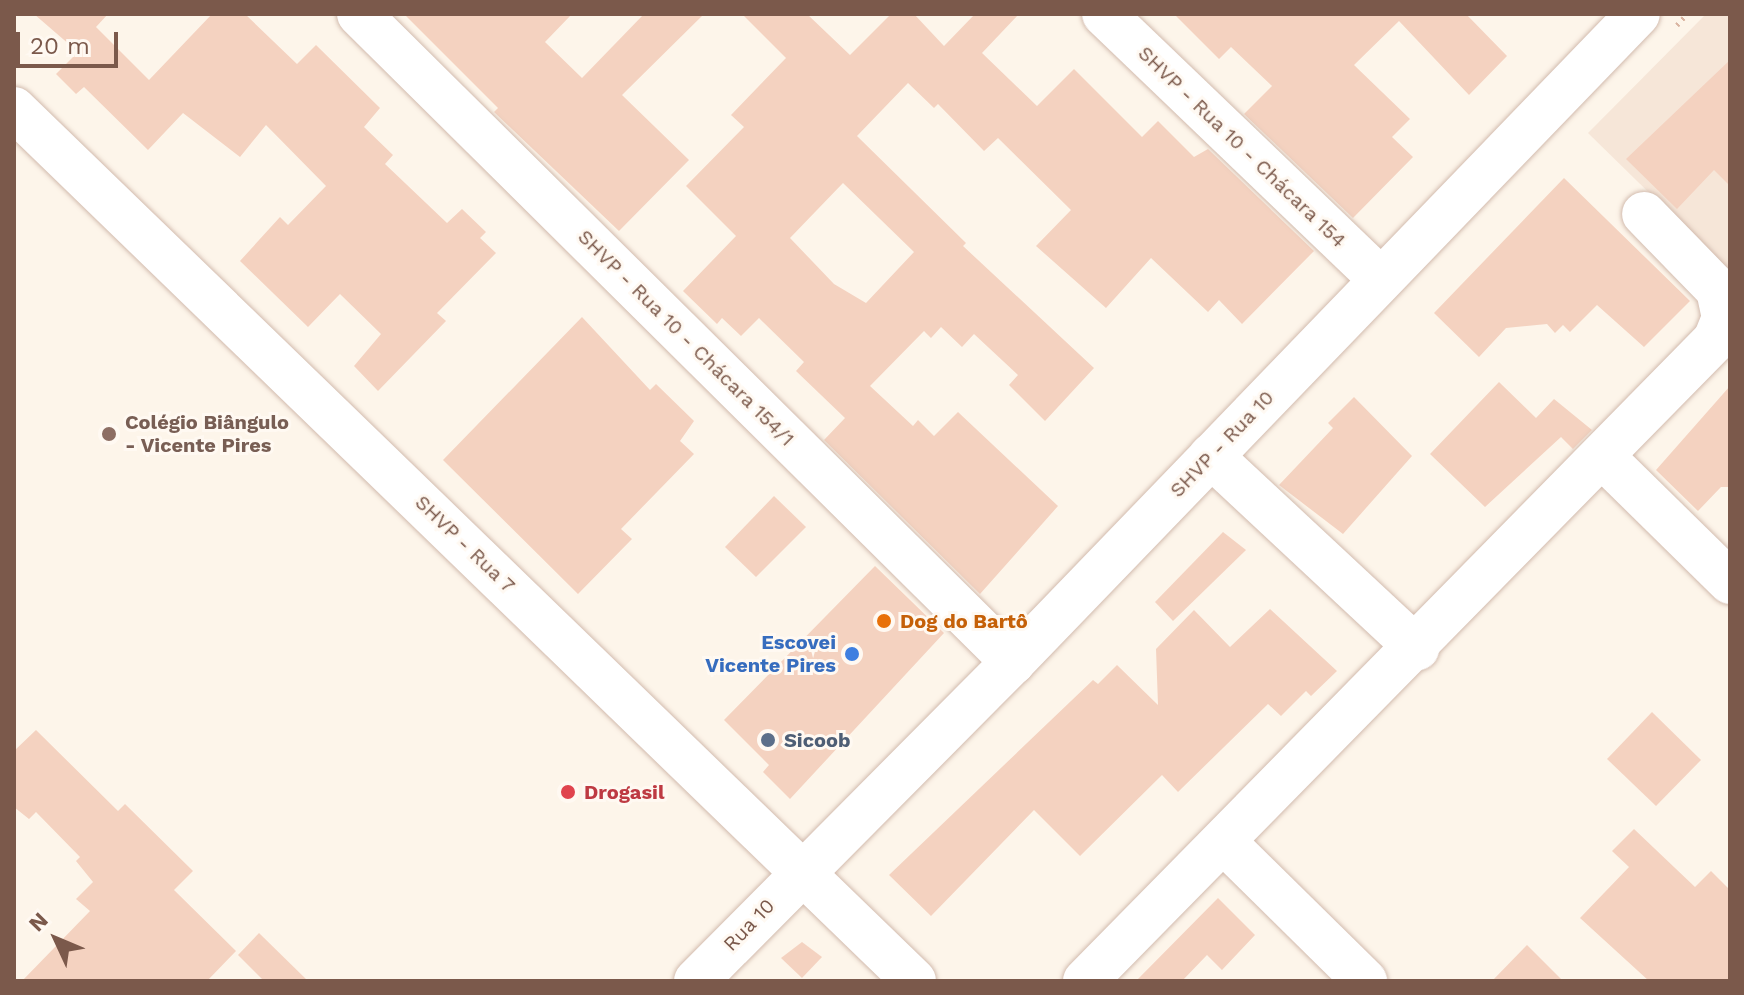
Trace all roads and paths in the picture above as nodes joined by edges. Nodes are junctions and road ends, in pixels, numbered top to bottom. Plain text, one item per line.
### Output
1 (359, 14) edge
2 (1104, 14) edge
3 (1638, 14) edge
4 (14, 109) edge
5 (1644, 214) dead end
6 (1380, 279) junction
7 (1211, 456) junction
8 (1602, 456) junction
9 (1730, 582) edge
10 (1417, 648) junction
11 (1013, 662) junction
12 (1225, 843) junction
13 (802, 870) junction
14 (696, 981) edge
15 (914, 981) edge
16 (1085, 981) edge
17 (1365, 981) edge

1 - 11 street, SHVP - Rua 10 - Chácara 154/1
2 - 6 street, SHVP - Rua 10 - Chácara 154
3 - 6 street, SHVP - Rua 10
4 - 13 street, SHVP - Rua 7
5 - 8 street
6 - 7 street, SHVP - Rua 10
7 - 10 street
7 - 11 street, SHVP - Rua 10
8 - 9 street
8 - 10 street
10 - 12 street
11 - 13 street, SHVP - Rua 10
12 - 16 street
12 - 17 street
13 - 14 street, Rua 10
13 - 15 street, SHVP - Rua 7

